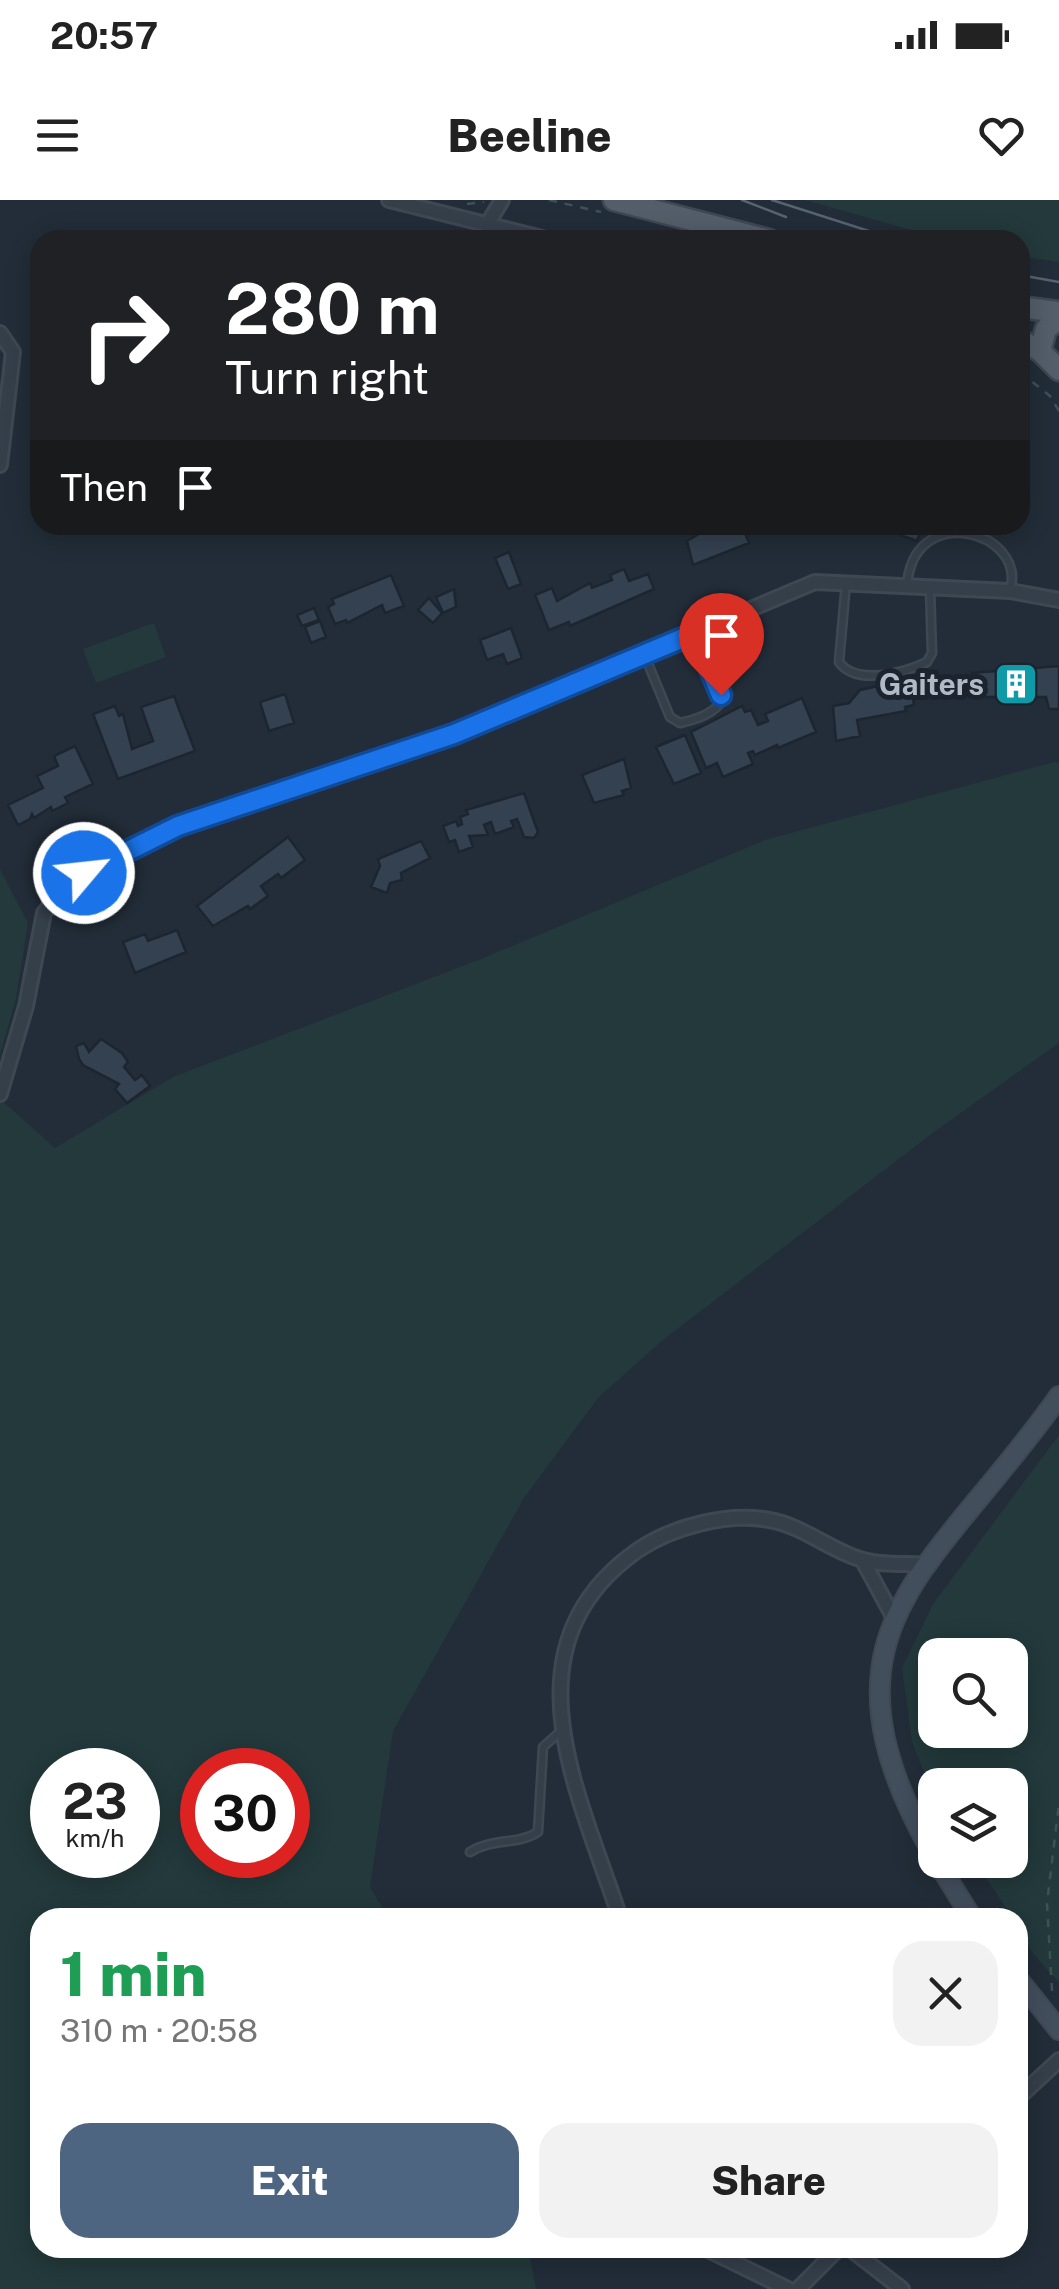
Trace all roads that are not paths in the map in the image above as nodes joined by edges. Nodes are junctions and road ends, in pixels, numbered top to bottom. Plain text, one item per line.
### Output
1 (389, 200) edge
2 (501, 200) edge
3 (614, 200) edge
4 (487, 225) junction
5 (508, 230) edge
6 (730, 230) edge
7 (1030, 309) edge
8 (1059, 315) edge
9 (0, 333) edge
10 (1030, 346) edge
11 (1040, 351) junction
12 (1059, 370) edge
13 (0, 464) edge
14 (936, 535) edge
15 (963, 535) edge
16 (846, 582) junction
17 (907, 588) junction
18 (930, 589) junction
19 (1010, 591) junction
20 (1059, 600) edge
21 (695, 633) junction
22 (644, 654) junction
23 (0, 1094) edge
24 (1059, 1396) edge
25 (863, 1560) junction
26 (929, 1565) junction
27 (894, 1618) junction
28 (562, 1730) junction
29 (918, 1824) edge
30 (470, 1852) dead end
31 (948, 1878) edge
32 (617, 1908) edge
33 (966, 1908) edge
34 (1028, 1991) edge
35 (1059, 2030) edge
36 (1059, 2060) edge
37 (1028, 2089) edge
38 (724, 2258) edge
39 (828, 2258) edge
40 (862, 2258) edge
41 (788, 2289) edge
42 (798, 2289) edge
43 (902, 2289) edge

1 - 4 street
2 - 4 street
3 - 6 main road
4 - 5 street
7 - 8 main road
8 - 11 main road
9 - 13 street
10 - 11 main road
11 - 12 main road
14 - 17 lane
15 - 19 lane
16 - 17 street
16 - 18 lane
16 - 21 street
17 - 18 street
18 - 19 street
19 - 20 street
21 - 22 street
21 - 22 lane
22 - 23 street
24 - 26 street
25 - 26 street
25 - 27 street
25 - 28 street
26 - 27 street
27 - 29 street
28 - 30 lane
28 - 32 street
31 - 33 street
34 - 35 street
36 - 37 street
38 - 41 street
39 - 42 street
40 - 43 street

